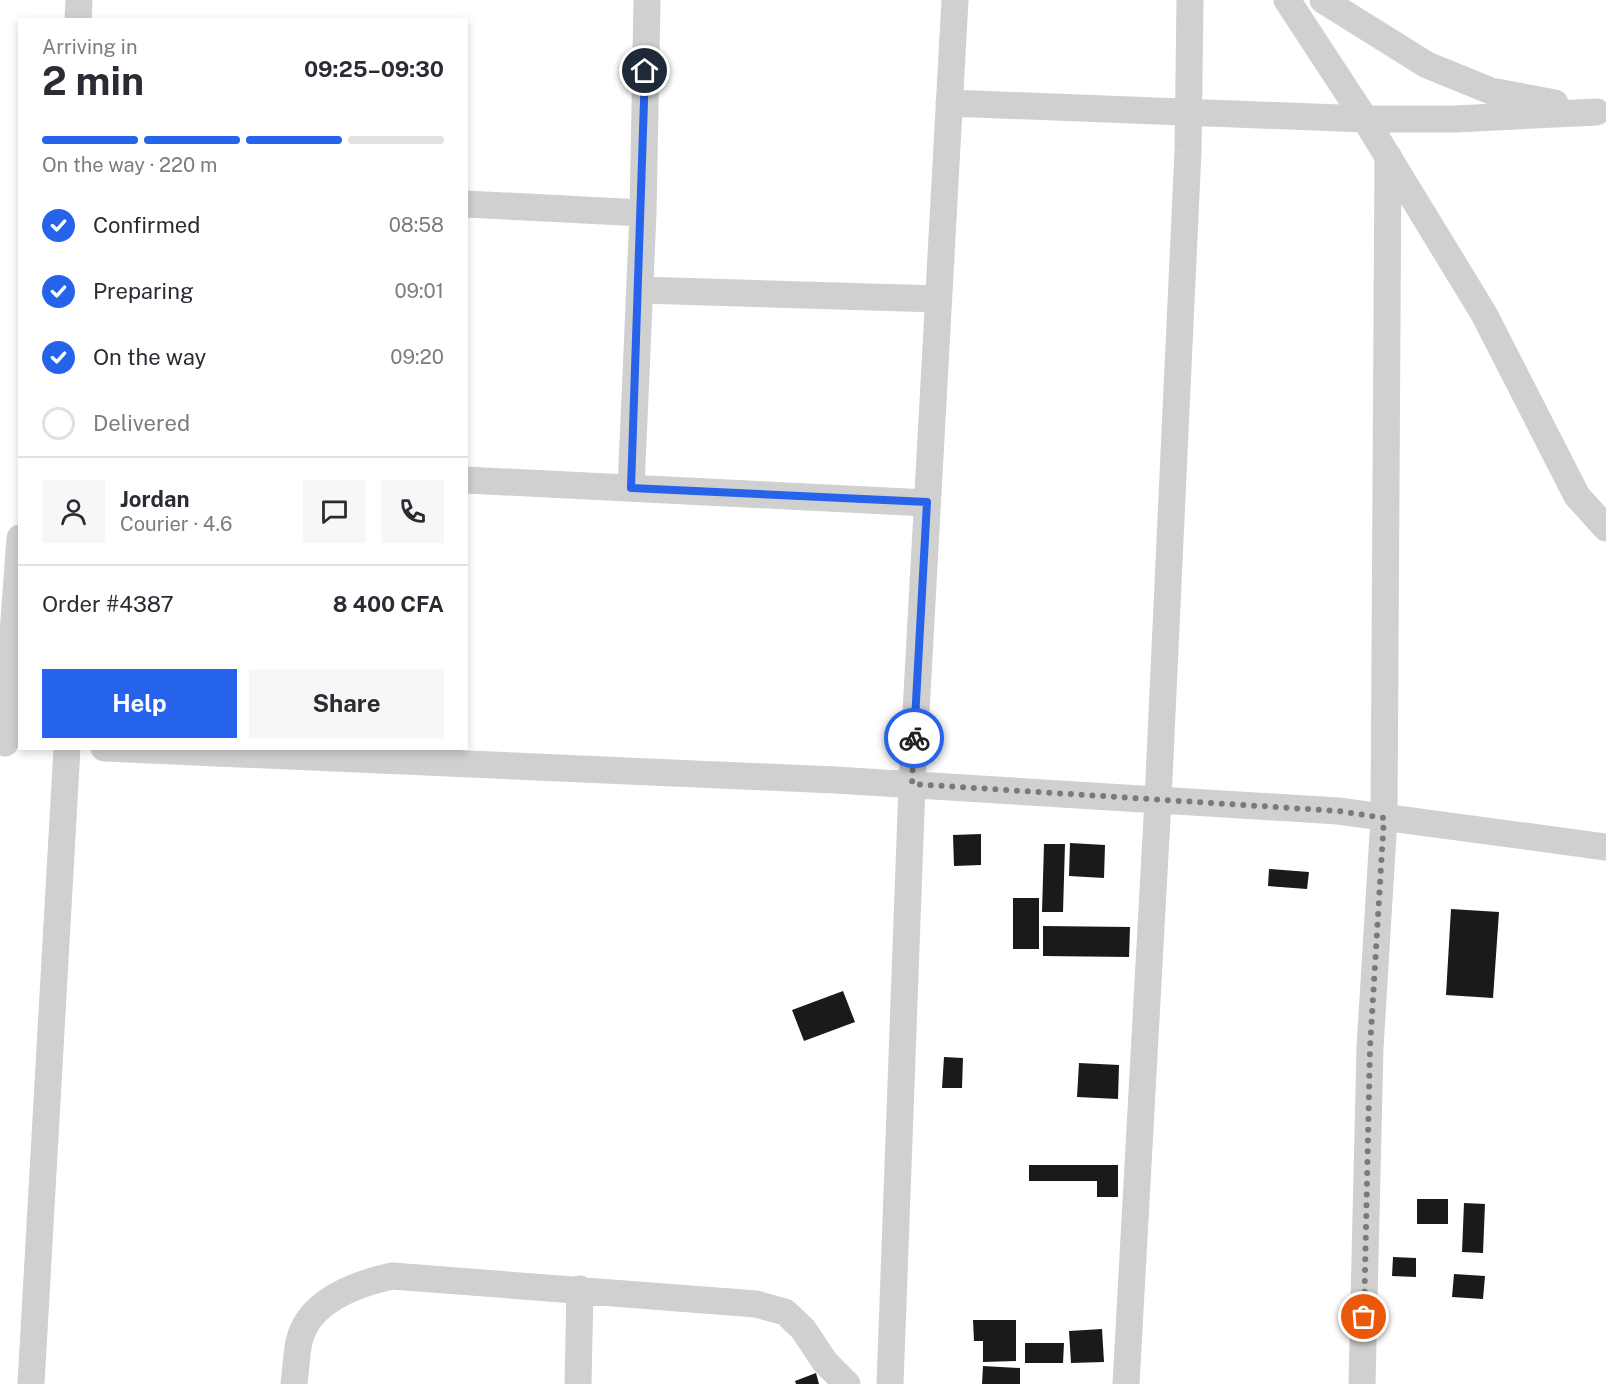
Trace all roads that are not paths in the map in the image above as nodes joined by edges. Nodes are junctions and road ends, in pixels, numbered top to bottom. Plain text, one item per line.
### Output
1 (79, 0) edge
2 (647, 0) edge
3 (955, 0) edge
4 (1190, 0) edge
5 (1287, 0) edge
6 (1323, 0) edge
7 (78, 18) edge
8 (949, 103) junction
9 (1188, 111) junction
10 (1602, 113) edge
11 (1365, 119) junction
12 (1388, 156) junction
13 (468, 204) edge
14 (643, 213) junction
15 (640, 290) junction
16 (938, 299) junction
17 (468, 480) edge
18 (631, 488) junction
19 (927, 502) junction
20 (1606, 528) edge
21 (18, 572) edge
22 (8, 743) edge
23 (68, 750) edge
24 (149, 750) edge
25 (912, 784) junction
26 (1158, 800) junction
27 (1384, 818) junction
28 (1606, 847) edge
29 (580, 1288) junction
30 (31, 1384) edge
31 (294, 1384) edge
32 (578, 1384) edge
33 (847, 1384) edge
34 (890, 1384) edge
35 (1126, 1384) edge
36 (1362, 1384) edge

1 - 7 street
2 - 14 street
3 - 8 street
4 - 9 street
5 - 11 street
6 - 10 street
8 - 9 street
8 - 16 street
9 - 11 street
9 - 26 street
10 - 11 street
11 - 12 street
12 - 20 street
12 - 27 street
13 - 14 street
14 - 15 street
15 - 16 street
15 - 18 street
16 - 19 street
17 - 18 street
18 - 19 street
19 - 25 street
21 - 22 street
23 - 30 street
24 - 25 street
25 - 26 street
25 - 34 street
26 - 27 street
26 - 35 street
27 - 28 street
27 - 36 street
29 - 31 street
29 - 32 street
29 - 33 street

